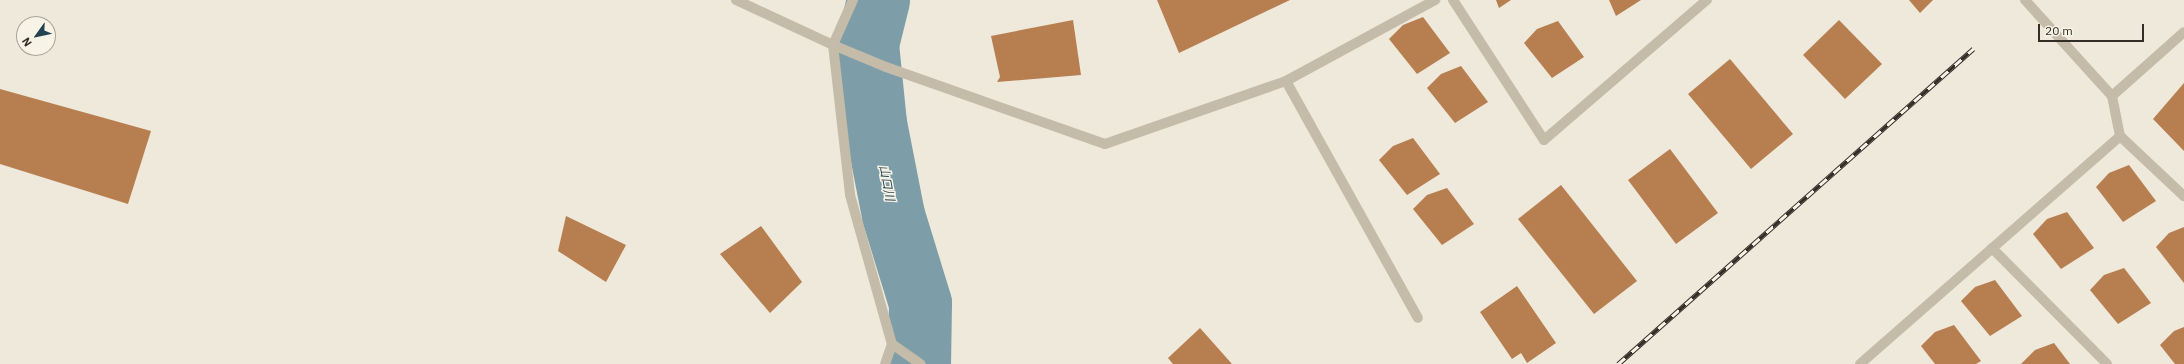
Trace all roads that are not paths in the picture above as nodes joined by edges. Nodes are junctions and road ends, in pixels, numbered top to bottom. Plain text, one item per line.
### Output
1 (736, 0) edge
2 (853, 0) edge
3 (1435, 0) edge
4 (1453, 0) edge
5 (1706, 0) edge
6 (2025, 0) edge
7 (2184, 32) edge
8 (832, 46) junction
9 (1286, 81) junction
10 (2112, 96) junction
11 (2120, 136) junction
12 (2184, 196) edge
13 (1992, 248) junction
14 (1418, 318) dead end
15 (893, 344) junction
16 (885, 364) edge
17 (921, 364) edge
18 (1860, 364) edge
19 (2107, 364) edge

1 - 8 street
2 - 8 street
3 - 9 street
4 - 5 street
6 - 10 street
7 - 10 street
8 - 9 street
8 - 15 street
9 - 14 street
10 - 11 street
11 - 12 street
11 - 13 street
13 - 18 street
13 - 19 street
15 - 16 street
15 - 17 street

